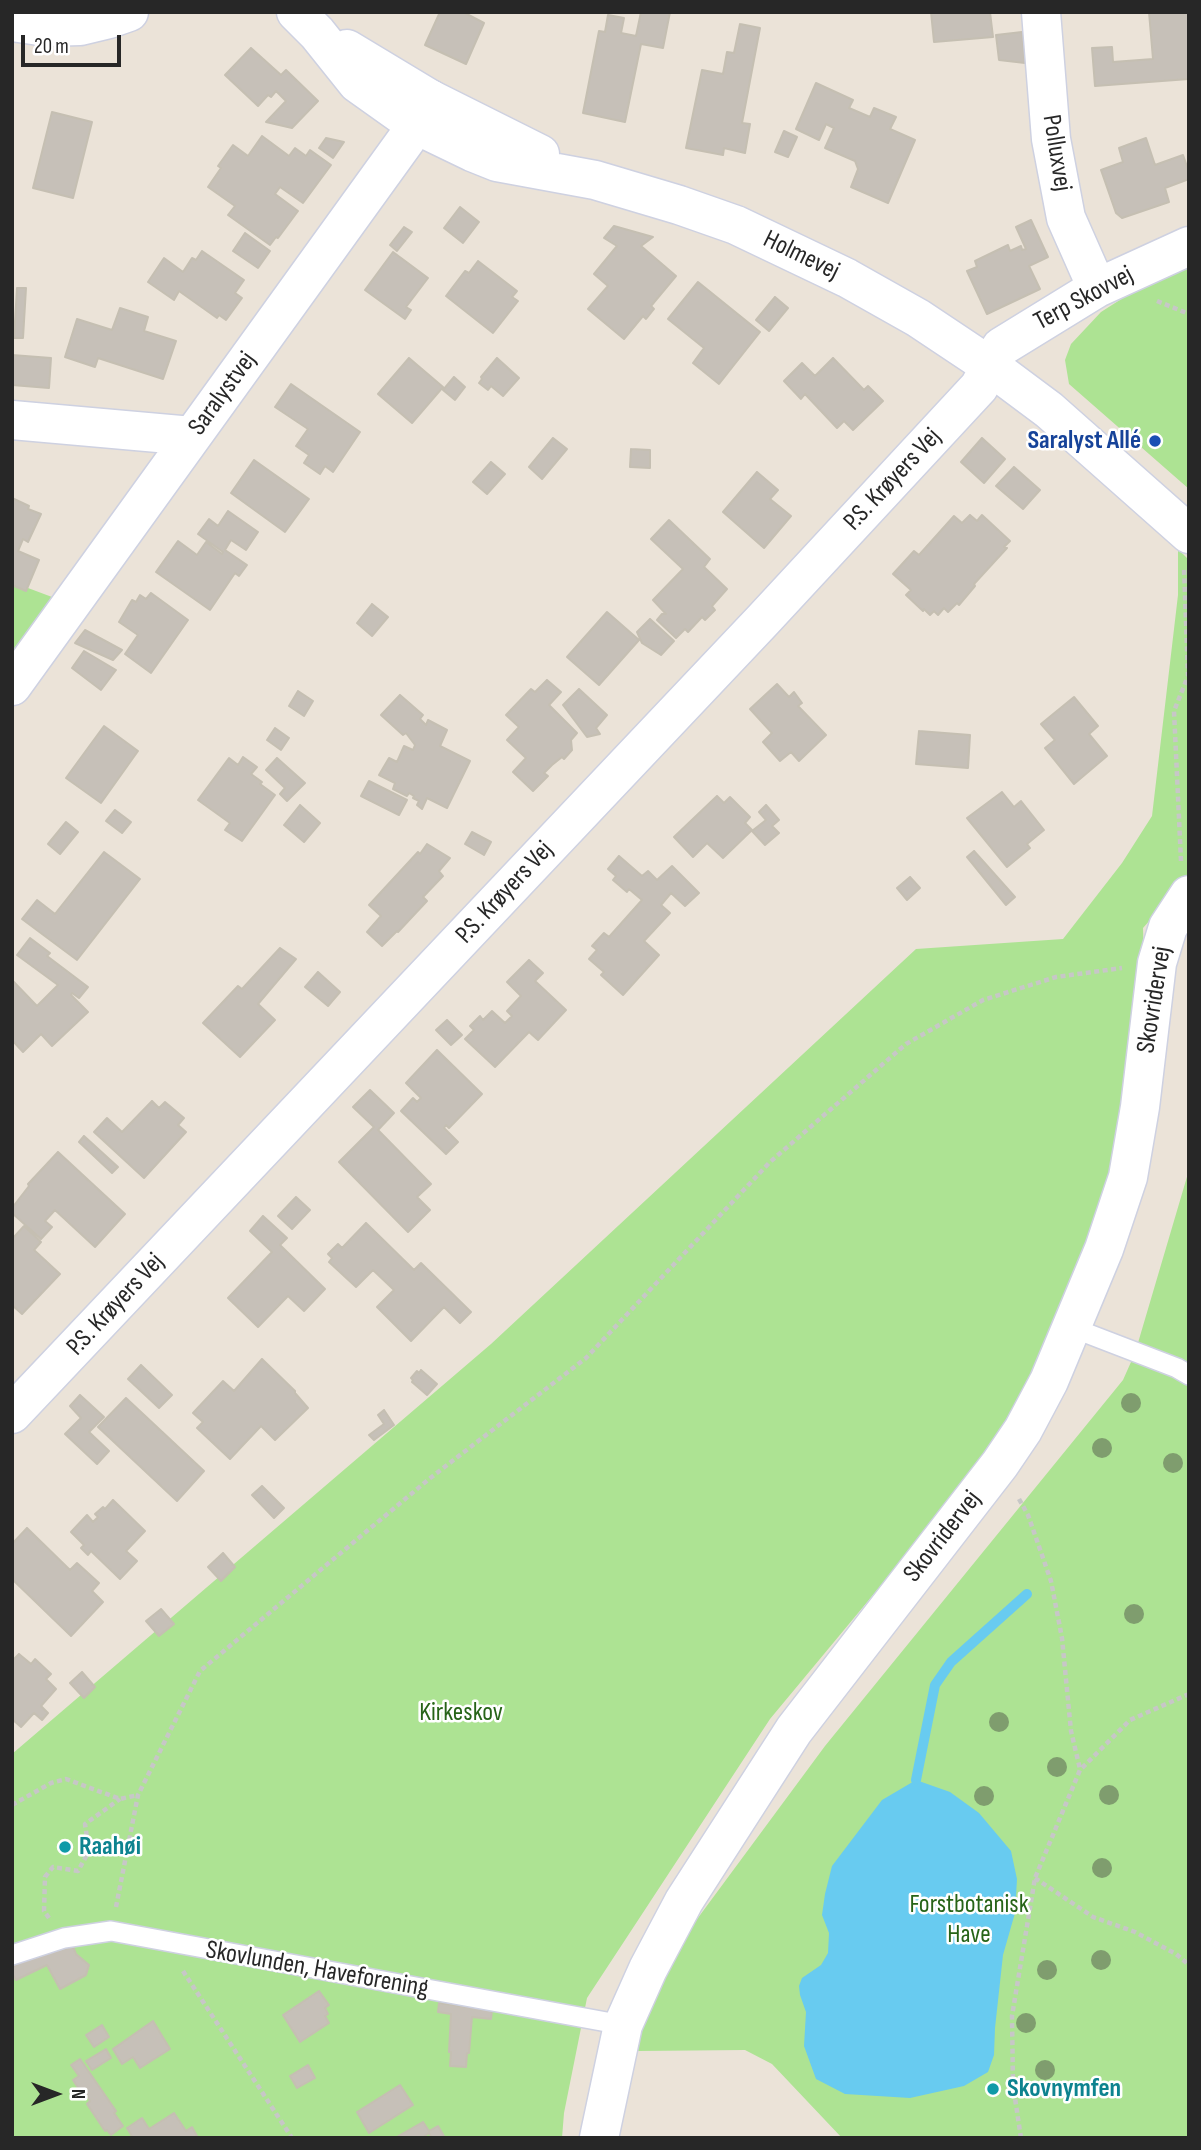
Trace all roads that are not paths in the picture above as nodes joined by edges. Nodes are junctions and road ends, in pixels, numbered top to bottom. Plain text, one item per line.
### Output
1 (129, 12) edge
2 (1041, 12) edge
3 (12, 22) edge
4 (306, 23) edge
5 (423, 112) junction
6 (1189, 246) edge
7 (1097, 288) junction
8 (990, 366) junction
9 (12, 420) edge
10 (192, 436) junction
11 (1186, 531) edge
12 (12, 686) edge
13 (1186, 898) edge
14 (1073, 1328) junction
15 (1189, 1375) edge
16 (12, 1415) edge
17 (12, 1955) edge
18 (623, 2025) junction
19 (599, 2138) edge

1 - 3 street
2 - 7 street, Polluxvej
4 - 5 street, Holmevej
5 - 8 street, Holmevej
5 - 10 street, Saralystvej
6 - 7 street, Terp Skovvej
7 - 8 street, Terp Skovvej
8 - 11 street, Holmevej
8 - 16 street, P.S. Krøyers Vej
9 - 10 street
10 - 12 street, Saralystvej
13 - 14 street, Skovridervej
14 - 15 lane
14 - 18 street, Skovridervej
17 - 18 lane, Skovlunden, Haveforening
18 - 19 street, Skovridervej

